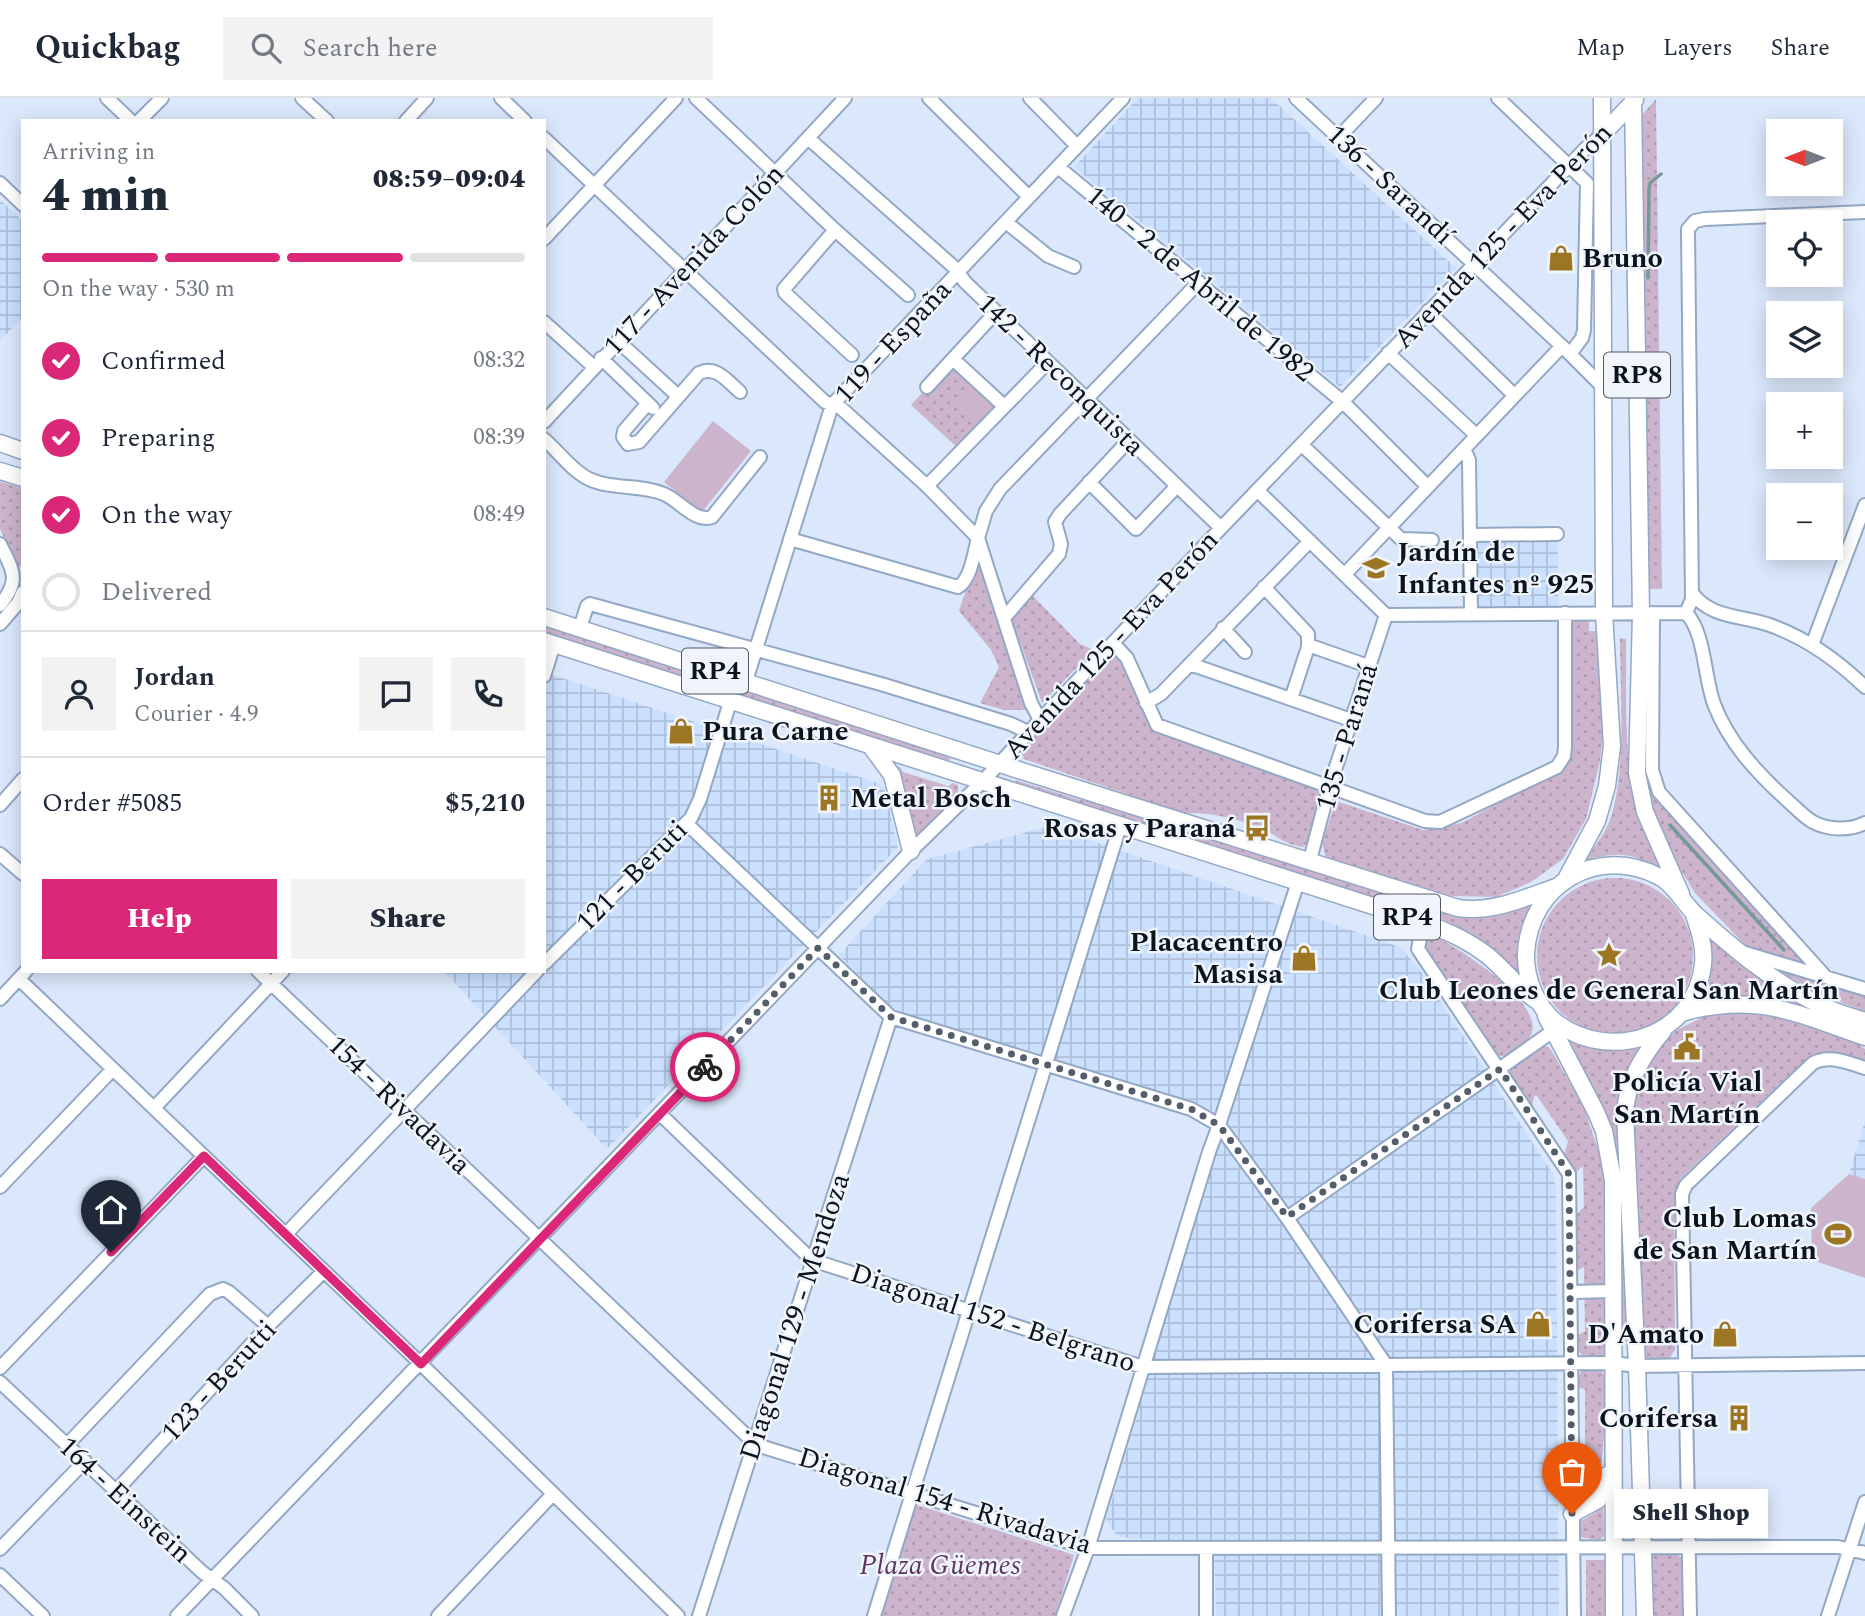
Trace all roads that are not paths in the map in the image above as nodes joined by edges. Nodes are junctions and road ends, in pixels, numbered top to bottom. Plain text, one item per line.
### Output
1 (107, 98) edge
2 (162, 98) edge
3 (302, 98) edge
4 (427, 98) edge
5 (501, 98) edge
6 (676, 98) edge
7 (696, 98) edge
8 (845, 98) edge
9 (929, 98) edge
10 (1030, 98) edge
11 (1123, 98) edge
12 (1296, 98) edge
13 (1376, 98) edge
14 (1498, 98) edge
15 (1602, 98) edge
16 (1634, 99) edge
17 (129, 119) edge
18 (141, 119) edge
19 (325, 119) edge
20 (408, 119) edge
21 (524, 119) edge
22 (1602, 135) junction
23 (1339, 137) junction
24 (808, 138) junction
25 (546, 140) edge
26 (1077, 146) junction
27 (1570, 166) junction
28 (1058, 167) junction
29 (775, 172) junction
30 (0, 183) edge
31 (595, 185) junction
32 (1029, 197) junction
33 (21, 203) edge
34 (1865, 212) edge
35 (1006, 222) junction
36 (835, 230) junction
37 (546, 237) edge
38 (1474, 265) junction
39 (1074, 267) dead end
40 (685, 270) junction
41 (958, 273) junction
42 (1199, 282) junction
43 (908, 295) dead end
44 (1428, 311) junction
45 (996, 312) junction
46 (546, 324) edge
47 (618, 341) junction
48 (1566, 350) junction
49 (1388, 353) junction
50 (852, 355) dead end
51 (953, 359) junction
52 (1048, 362) junction
53 (598, 363) junction
54 (928, 387) dead end
55 (1605, 389) junction
56 (740, 392) dead end
57 (1514, 395) junction
58 (678, 396) junction
59 (1086, 401) junction
60 (1343, 402) junction
61 (648, 403) junction
62 (832, 405) junction
63 (1004, 406) junction
64 (661, 415) junction
65 (546, 420) edge
66 (1476, 435) junction
67 (1129, 440) junction
68 (546, 441) edge
69 (0, 443) edge
70 (1302, 445) junction
71 (21, 449) edge
72 (1464, 449) junction
73 (760, 457) dead end
74 (0, 471) edge
75 (21, 477) edge
76 (1089, 482) junction
77 (927, 486) junction
78 (1177, 486) junction
79 (1428, 487) junction
80 (1257, 491) junction
81 (1865, 505) edge
82 (1221, 528) junction
83 (1389, 528) junction
84 (1558, 534) dead end
85 (1471, 535) junction
86 (978, 538) junction
87 (790, 539) junction
88 (1432, 540) dead end
89 (1310, 541) junction
90 (0, 544) edge
91 (1345, 574) junction
92 (1264, 586) junction
93 (1692, 593) junction
94 (12, 598) edge
95 (1471, 613) junction
96 (1565, 613) junction
97 (1604, 613) junction
98 (1686, 613) junction
99 (1647, 614) junction
100 (1722, 614) junction
101 (1386, 615) junction
102 (546, 618) edge
103 (1004, 618) junction
104 (0, 624) edge
105 (580, 628) junction
106 (1223, 628) junction
107 (1698, 633) junction
108 (1113, 642) junction
109 (549, 643) edge
110 (1811, 645) junction
111 (1308, 647) junction
112 (756, 649) junction
113 (1245, 652) dead end
114 (546, 663) edge
115 (1190, 664) junction
116 (1368, 666) junction
117 (746, 681) junction
118 (1865, 687) edge
119 (731, 699) junction
120 (1291, 699) junction
121 (1146, 703) junction
122 (1041, 720) junction
123 (1351, 720) junction
124 (1028, 732) junction
125 (871, 746) junction
126 (999, 764) junction
127 (21, 781) edge
128 (982, 782) junction
129 (1329, 788) junction
130 (0, 805) edge
131 (686, 823) junction
132 (1865, 823) edge
133 (1120, 826) junction
134 (911, 851) junction
135 (0, 853) edge
136 (1310, 860) junction
137 (21, 872) edge
138 (1298, 882) junction
139 (1561, 883) junction
140 (1681, 894) junction
141 (1693, 912) junction
142 (1423, 922) junction
143 (818, 948) junction
144 (1742, 952) junction
145 (546, 962) edge
146 (260, 973) edge
147 (281, 973) edge
148 (535, 973) edge
149 (23, 975) edge
150 (1824, 975) junction
151 (271, 984) junction
152 (1865, 989) edge
153 (0, 999) edge
154 (1540, 1006) junction
155 (1681, 1013) junction
156 (891, 1017) junction
157 (1865, 1021) edge
158 (1667, 1026) junction
159 (1553, 1031) junction
160 (1865, 1037) edge
161 (1046, 1065) junction
162 (1865, 1068) edge
163 (113, 1069) junction
164 (1500, 1069) junction
165 (154, 1108) junction
166 (405, 1110) junction
167 (660, 1114) junction
168 (1219, 1125) junction
169 (204, 1156) junction
170 (0, 1187) edge
171 (1287, 1217) junction
172 (286, 1234) junction
173 (540, 1240) junction
174 (812, 1260) junction
175 (323, 1272) junction
176 (1613, 1291) junction
177 (1571, 1292) junction
178 (969, 1311) junction
179 (268, 1326) junction
180 (1572, 1363) junction
181 (1613, 1363) junction
182 (1865, 1363) edge
183 (421, 1364) junction
184 (1386, 1365) junction
185 (1685, 1365) junction
186 (1637, 1366) junction
187 (1143, 1367) junction
188 (0, 1368) edge
189 (0, 1382) edge
190 (755, 1443) junction
191 (67, 1445) junction
192 (85, 1461) junction
193 (1612, 1463) junction
194 (116, 1491) junction
195 (553, 1494) junction
196 (912, 1494) junction
197 (1865, 1502) edge
198 (1572, 1514) junction
199 (1689, 1546) junction
200 (1389, 1547) junction
201 (1573, 1547) junction
202 (1612, 1547) junction
203 (1088, 1548) junction
204 (1643, 1548) junction
205 (1850, 1548) junction
206 (0, 1549) edge
207 (1206, 1549) junction
208 (1865, 1553) edge
209 (0, 1575) edge
210 (211, 1579) junction
211 (43, 1616) edge
212 (177, 1616) edge
213 (253, 1616) edge
214 (438, 1616) edge
215 (678, 1616) edge
216 (699, 1616) edge
217 (874, 1616) edge
218 (1063, 1616) edge
219 (1206, 1616) edge
220 (1390, 1616) edge
221 (1574, 1616) edge
222 (1614, 1616) edge
223 (1645, 1616) edge
224 (1690, 1616) edge
225 (1828, 1616) edge

1 - 17 street
2 - 18 street
3 - 19 street
4 - 20 street
5 - 21 street
6 - 31 street
7 - 29 street
8 - 24 street, 117 - Avenida Colón
9 - 32 street
10 - 26 street
11 - 26 street, 119 - España
12 - 23 street, 136 - Sarandí
13 - 23 street
14 - 27 street
15 - 22 main road, RP8
16 - 22 main road, Avenida 125 - Eva Perón
16 - 99 main road, RP8
22 - 27 street, Avenida 125 - Eva Perón
22 - 55 main road, RP8
23 - 38 street, 136 - Sarandí
24 - 29 street, 117 - Avenida Colón
24 - 41 street, 142 - Reconquista
25 - 31 street
26 - 28 street, 119 - España
27 - 38 street, Avenida 125 - Eva Perón
27 - 48 street
28 - 32 street, 119 - España
28 - 42 street, 140 - 2 de Abril de 1982
29 - 36 street
29 - 40 street, 117 - Avenida Colón
30 - 33 street
31 - 37 street
31 - 40 street
32 - 35 street, 119 - España
34 - 93 street
35 - 39 street
35 - 41 street, 119 - España
36 - 43 street
36 - 50 street
38 - 44 street, Avenida 125 - Eva Perón
38 - 48 street, 136 - Sarandí
40 - 47 street, 117 - Avenida Colón
40 - 62 street
41 - 45 street, 142 - Reconquista
41 - 62 street, 119 - España
42 - 59 street
42 - 60 street, 140 - 2 de Abril de 1982
44 - 49 street, Avenida 125 - Eva Perón
44 - 57 street
45 - 51 street
45 - 52 street, 142 - Reconquista
46 - 53 street
47 - 53 street, 117 - Avenida Colón
47 - 58 street
48 - 55 street, 136 - Sarandí
48 - 57 street
49 - 60 street, Avenida 125 - Eva Perón
49 - 66 street
51 - 54 street
51 - 63 street
52 - 59 street, 142 - Reconquista
52 - 63 street
53 - 61 street
53 - 65 street, 117 - Avenida Colón
55 - 97 main road, RP8
56 - 58 street
57 - 66 street
58 - 64 street
59 - 67 street, 142 - Reconquista
59 - 86 street
60 - 70 street, Avenida 125 - Eva Perón
60 - 79 street, 140 - 2 de Abril de 1982
61 - 64 street
61 - 64 street
62 - 77 street
62 - 87 street, 119 - España
63 - 77 street
66 - 72 street
67 - 76 street
67 - 78 street, 142 - Reconquista
68 - 73 street
69 - 71 main road
70 - 80 street, Avenida 125 - Eva Perón
70 - 83 street
72 - 79 street
72 - 85 street
74 - 75 main road
76 - 78 street
76 - 103 street
77 - 86 street
78 - 82 street, 142 - Reconquista
79 - 83 street
80 - 82 street, Avenida 125 - Eva Perón
80 - 89 street
81 - 110 street
82 - 108 street, Avenida 125 - Eva Perón
83 - 88 street
83 - 91 street
84 - 85 street
85 - 95 street
86 - 87 street
86 - 103 street
87 - 112 street, 119 - España
89 - 91 street
89 - 92 street
90 - 94 street
91 - 101 street
92 - 106 street
92 - 111 street
93 - 98 street
93 - 100 street
94 - 104 street
95 - 96 street
95 - 101 street
96 - 97 street
96 - 129 street
97 - 99 street
97 - 139 main road, RP8
98 - 99 street
98 - 107 street
99 - 140 main road, RP8
99 - 150 street
100 - 107 street
100 - 110 street
101 - 116 street, 135 - Paraná
102 - 105 main road, RP4
103 - 122 street
105 - 112 street
105 - 117 main road, RP4
106 - 113 street
106 - 115 street
107 - 132 street
108 - 121 street
108 - 122 street, Avenida 125 - Eva Perón
109 - 114 street
109 - 119 main road, RP4
110 - 118 street
111 - 116 street
111 - 120 street
112 - 117 street, 119 - España
112 - 124 street
115 - 120 street
115 - 121 street
116 - 123 street, 135 - Paraná
117 - 126 main road, RP4
119 - 125 main road, RP4
119 - 131 street, 121 - Beruti
120 - 123 street
121 - 129 street
122 - 124 street, Avenida 125 - Eva Perón
123 - 129 street, 135 - Paraná
124 - 126 street, Avenida 125 - Eva Perón
125 - 128 main road, RP4
125 - 134 main road
126 - 128 street, Avenida 125 - Eva Perón
126 - 136 main road, RP4
127 - 130 street
128 - 133 main road, RP4
128 - 134 street, Avenida 125 - Eva Perón
129 - 136 street, 135 - Paraná
131 - 143 street
131 - 145 street, 121 - Beruti
133 - 138 main road, RP4
133 - 161 street
134 - 143 street, Avenida 125 - Eva Perón
135 - 137 street
136 - 139 main road, RP4
138 - 142 main road, RP4
138 - 168 street
139 - 140 main road, RP4
139 - 154 main road
140 - 141 main road, RP4
141 - 144 main road, RP4
141 - 155 main road, RP4
142 - 154 main road, RP4
142 - 164 street
143 - 156 street
143 - 167 street, Avenida 125 - Eva Perón
144 - 150 street
144 - 157 main road, RP4
146 - 151 street, 154 - Rivadavia
147 - 151 street
148 - 166 street
149 - 153 street
149 - 163 street
150 - 152 street
151 - 165 street
151 - 166 street, 154 - Rivadavia
154 - 158 main road, RP4
154 - 159 main road
155 - 158 main road, RP4
155 - 160 main road, RP4
156 - 161 street
156 - 174 street, Diagonal 129 - Mendoza
158 - 186 main road
159 - 164 street
159 - 176 main road
161 - 168 street
161 - 178 street
162 - 185 street
163 - 165 street
163 - 170 street
164 - 171 street
164 - 177 street
165 - 169 street
166 - 172 street
166 - 173 street, 154 - Rivadavia
167 - 173 street, Avenida 125 - Eva Perón
167 - 174 street, Diagonal 152 - Belgrano
168 - 171 street
168 - 187 street
169 - 172 street
169 - 188 street
171 - 184 street
172 - 175 street
173 - 183 street, Avenida 125 - Eva Perón
173 - 190 street, Diagonal 154 - Rivadavia
174 - 178 street, Diagonal 152 - Belgrano
174 - 190 street, Diagonal 129 - Mendoza
175 - 179 street, 123 - Berutti
175 - 183 street
176 - 177 street
176 - 181 main road
177 - 180 street
178 - 187 street, Diagonal 152 - Belgrano
178 - 196 street
179 - 191 street
179 - 194 street, 123 - Berutti
180 - 181 street, Diagonal 152 - Belgrano
180 - 184 street, Diagonal 152 - Belgrano
180 - 198 street
181 - 186 street, Diagonal 152 - Belgrano
181 - 193 main road
182 - 185 street, Diagonal 152 - Belgrano
183 - 195 street
183 - 210 street, Avenida 125 - Eva Perón
184 - 187 street, Diagonal 152 - Belgrano
184 - 200 street
185 - 186 street, Diagonal 152 - Belgrano
185 - 199 street
186 - 204 main road
187 - 203 street
189 - 191 street, 164 - Einstein
190 - 196 street, Diagonal 154 - Rivadavia
190 - 216 street, Diagonal 129 - Mendoza
191 - 192 street, 164 - Einstein
192 - 194 street, 164 - Einstein
192 - 206 street
193 - 198 main road
193 - 202 main road
194 - 210 street, 164 - Einstein
195 - 214 street
195 - 215 street
196 - 203 street, Diagonal 154 - Rivadavia
196 - 217 street
197 - 205 street
198 - 201 street
199 - 204 street, Diagonal 154 - Rivadavia
199 - 205 street, Diagonal 154 - Rivadavia
199 - 224 street
200 - 201 street, Diagonal 154 - Rivadavia
200 - 207 street, Diagonal 154 - Rivadavia
200 - 220 street
201 - 202 street, Diagonal 154 - Rivadavia
201 - 221 street
202 - 204 street, Diagonal 154 - Rivadavia
202 - 222 main road
203 - 207 street, Diagonal 154 - Rivadavia
203 - 218 street
204 - 223 main road
205 - 208 street, Diagonal 154 - Rivadavia
205 - 225 street
207 - 219 street
209 - 211 street
210 - 212 street, Avenida 125 - Eva Perón
210 - 213 street, 164 - Einstein

